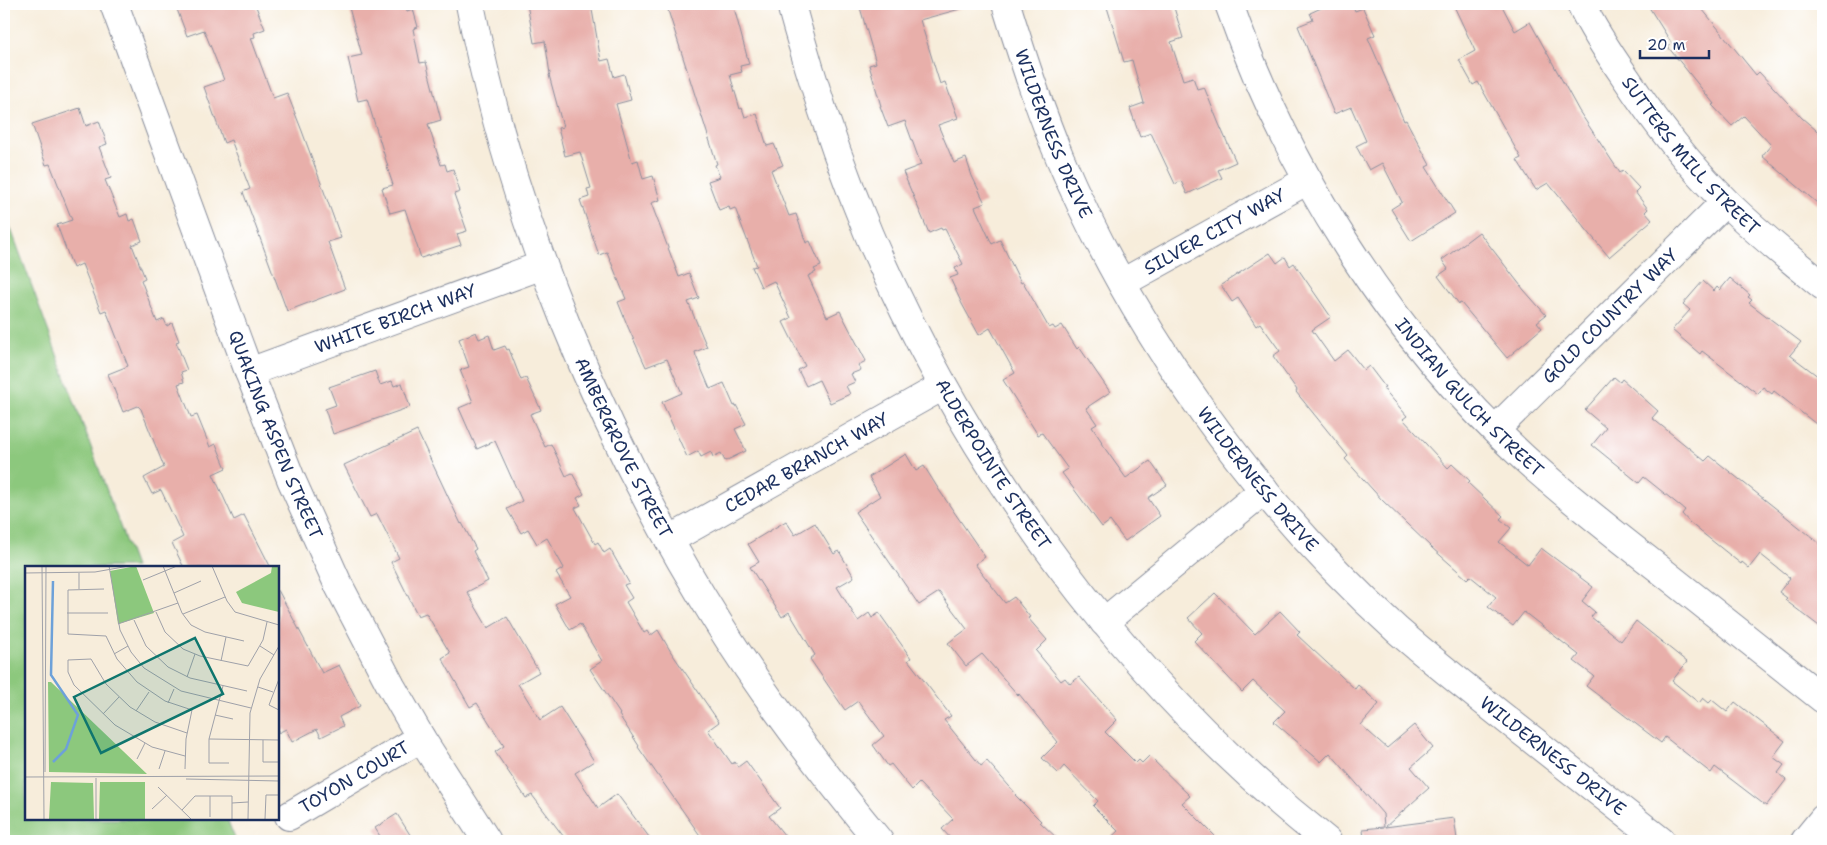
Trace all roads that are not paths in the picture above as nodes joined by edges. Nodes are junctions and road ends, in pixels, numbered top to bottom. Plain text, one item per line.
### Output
1 (114, 4) edge
2 (470, 4) edge
3 (791, 4) edge
4 (1006, 4) edge
5 (1229, 4) edge
6 (1581, 4) edge
7 (1308, 180) junction
8 (1726, 202) junction
9 (543, 265) junction
10 (1122, 283) junction
11 (1823, 286) edge
12 (249, 372) junction
13 (943, 386) junction
14 (1495, 430) junction
15 (1264, 490) junction
16 (669, 540) junction
17 (1104, 622) junction
18 (1823, 699) edge
19 (421, 738) junction
20 (289, 816) dead end
21 (1823, 818) edge
22 (486, 841) edge
23 (880, 841) edge
24 (1327, 841) edge
25 (1661, 841) edge
26 (1805, 841) edge

1 - 12 street, QUAKING ASPEN STREET
2 - 9 street, AMBERGROVE STREET
3 - 13 street, ALDERPOINTE STREET
4 - 10 street, WILDERNESS DRIVE
5 - 7 street, INDIAN GULCH STREET
6 - 8 street, SUTTERS MILL STREET
7 - 10 street, SILVER CITY WAY
7 - 14 street, INDIAN GULCH STREET
8 - 11 street, SUTTERS MILL STREET
8 - 14 street, GOLD COUNTRY WAY
9 - 12 street, WHITE BIRCH WAY
9 - 16 street, AMBERGROVE STREET
10 - 15 street, WILDERNESS DRIVE
12 - 19 street, QUAKING ASPEN STREET
13 - 16 street, CEDAR BRANCH WAY
13 - 17 street, ALDERPOINTE STREET
14 - 18 street, INDIAN GULCH STREET
15 - 17 street
15 - 25 street, WILDERNESS DRIVE
16 - 23 street, AMBERGROVE STREET
17 - 24 street, ALDERPOINTE STREET
19 - 20 street, TOYON COURT
19 - 22 street, QUAKING ASPEN STREET
21 - 26 street

